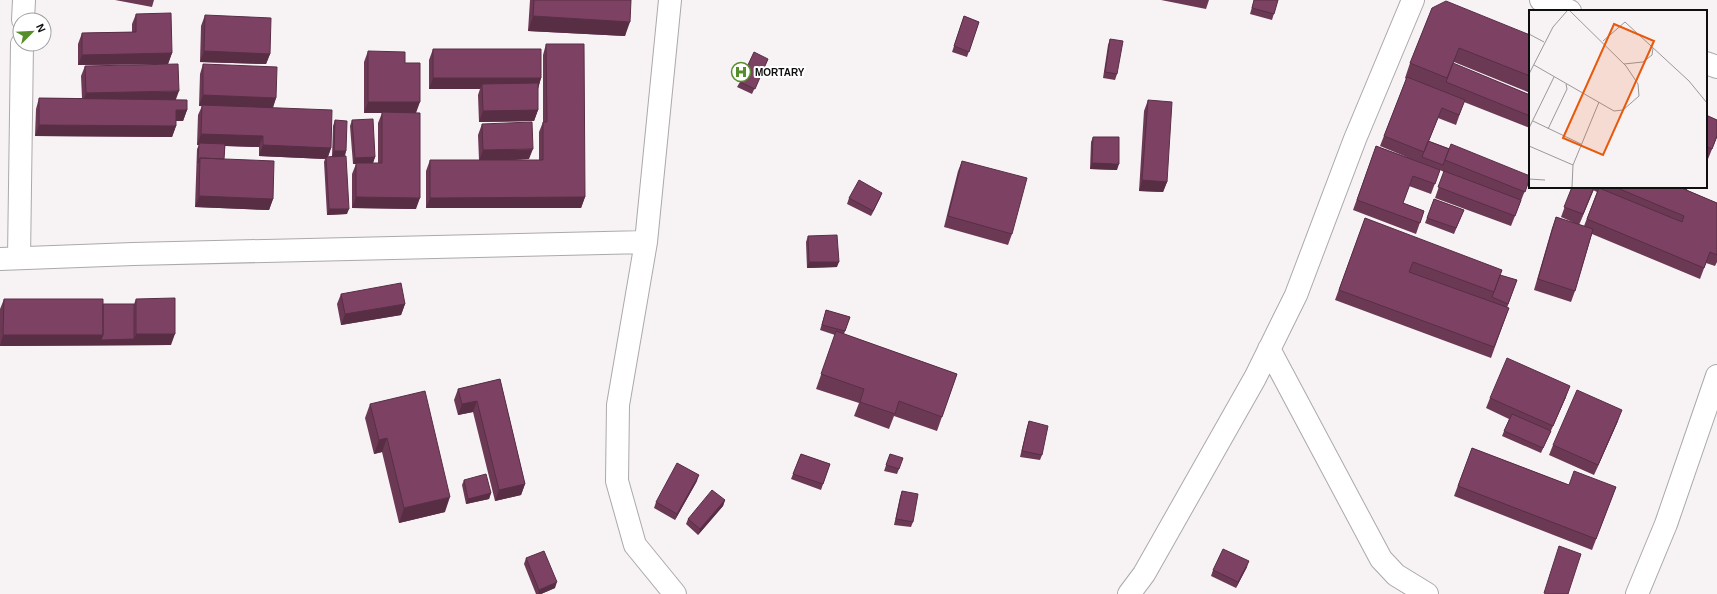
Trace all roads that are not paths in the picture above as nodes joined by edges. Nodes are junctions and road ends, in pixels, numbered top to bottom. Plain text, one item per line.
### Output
1 (24, 0) edge
2 (670, 0) edge
3 (1413, 0) edge
4 (1541, 0) edge
5 (1567, 10) edge
6 (23, 12) edge
7 (22, 52) edge
8 (1707, 63) edge
9 (1717, 67) edge
10 (646, 242) junction
11 (9, 259) edge
12 (1269, 349) junction
13 (1717, 376) edge
14 (675, 594) edge
15 (1129, 594) edge
16 (1427, 594) edge
17 (1638, 594) edge

1 - 6 street
2 - 10 street
3 - 12 street
4 - 5 street
7 - 11 street
8 - 9 street
10 - 11 street
10 - 14 street
12 - 15 street
12 - 16 street
13 - 17 street

